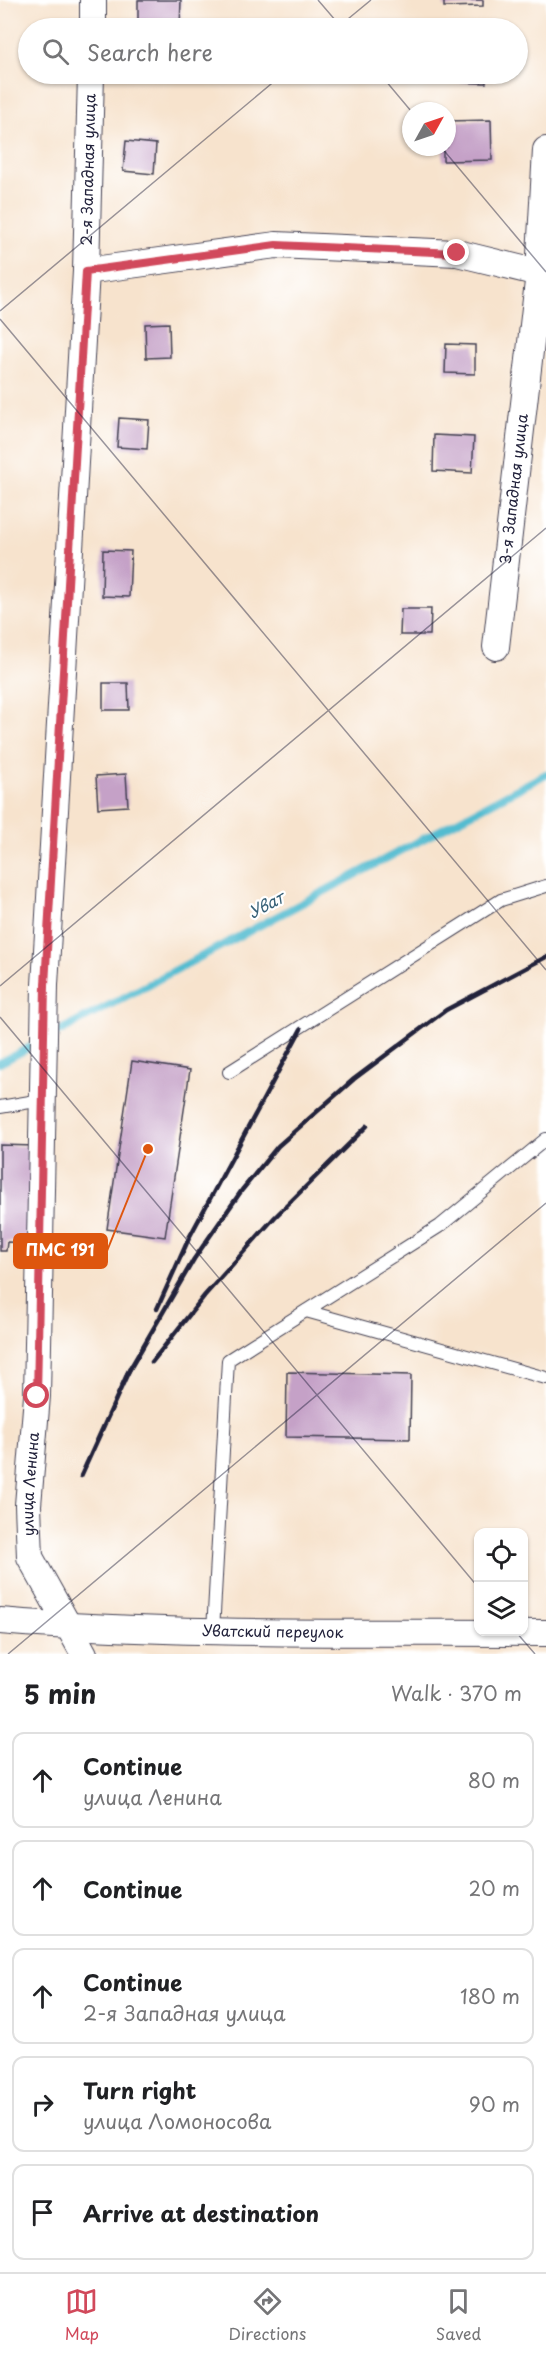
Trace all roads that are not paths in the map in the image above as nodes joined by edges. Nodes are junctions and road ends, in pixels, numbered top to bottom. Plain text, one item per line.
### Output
1 (93, 0) edge
2 (93, 18) edge
3 (91, 84) edge
4 (546, 150) edge
5 (86, 271) junction
6 (542, 279) edge
7 (495, 647) dead end
8 (546, 886) edge
9 (45, 985) joint
10 (229, 1072) dead end
11 (43, 1092) junction
12 (0, 1107) edge
13 (546, 1139) edge
14 (306, 1311) junction
15 (546, 1378) edge
16 (0, 1621) edge
17 (67, 1626) junction
18 (213, 1631) junction
19 (546, 1633) edge
20 (84, 1654) edge

1 - 2 street
3 - 5 street, 2-я Западная улица
4 - 6 street, 3-я Западная улица
5 - 6 street
5 - 9 street, 2-я Западная улица
6 - 7 street, 3-я Западная улица
8 - 10 lane
9 - 11 street, улица Ленина
11 - 12 lane
11 - 17 street, улица Ленина
13 - 14 lane
14 - 15 lane
14 - 18 lane
16 - 17 street, Уватский переулок
17 - 18 street, Уватский переулок
17 - 20 street, улица Ленина
18 - 19 street, Уватский переулок

